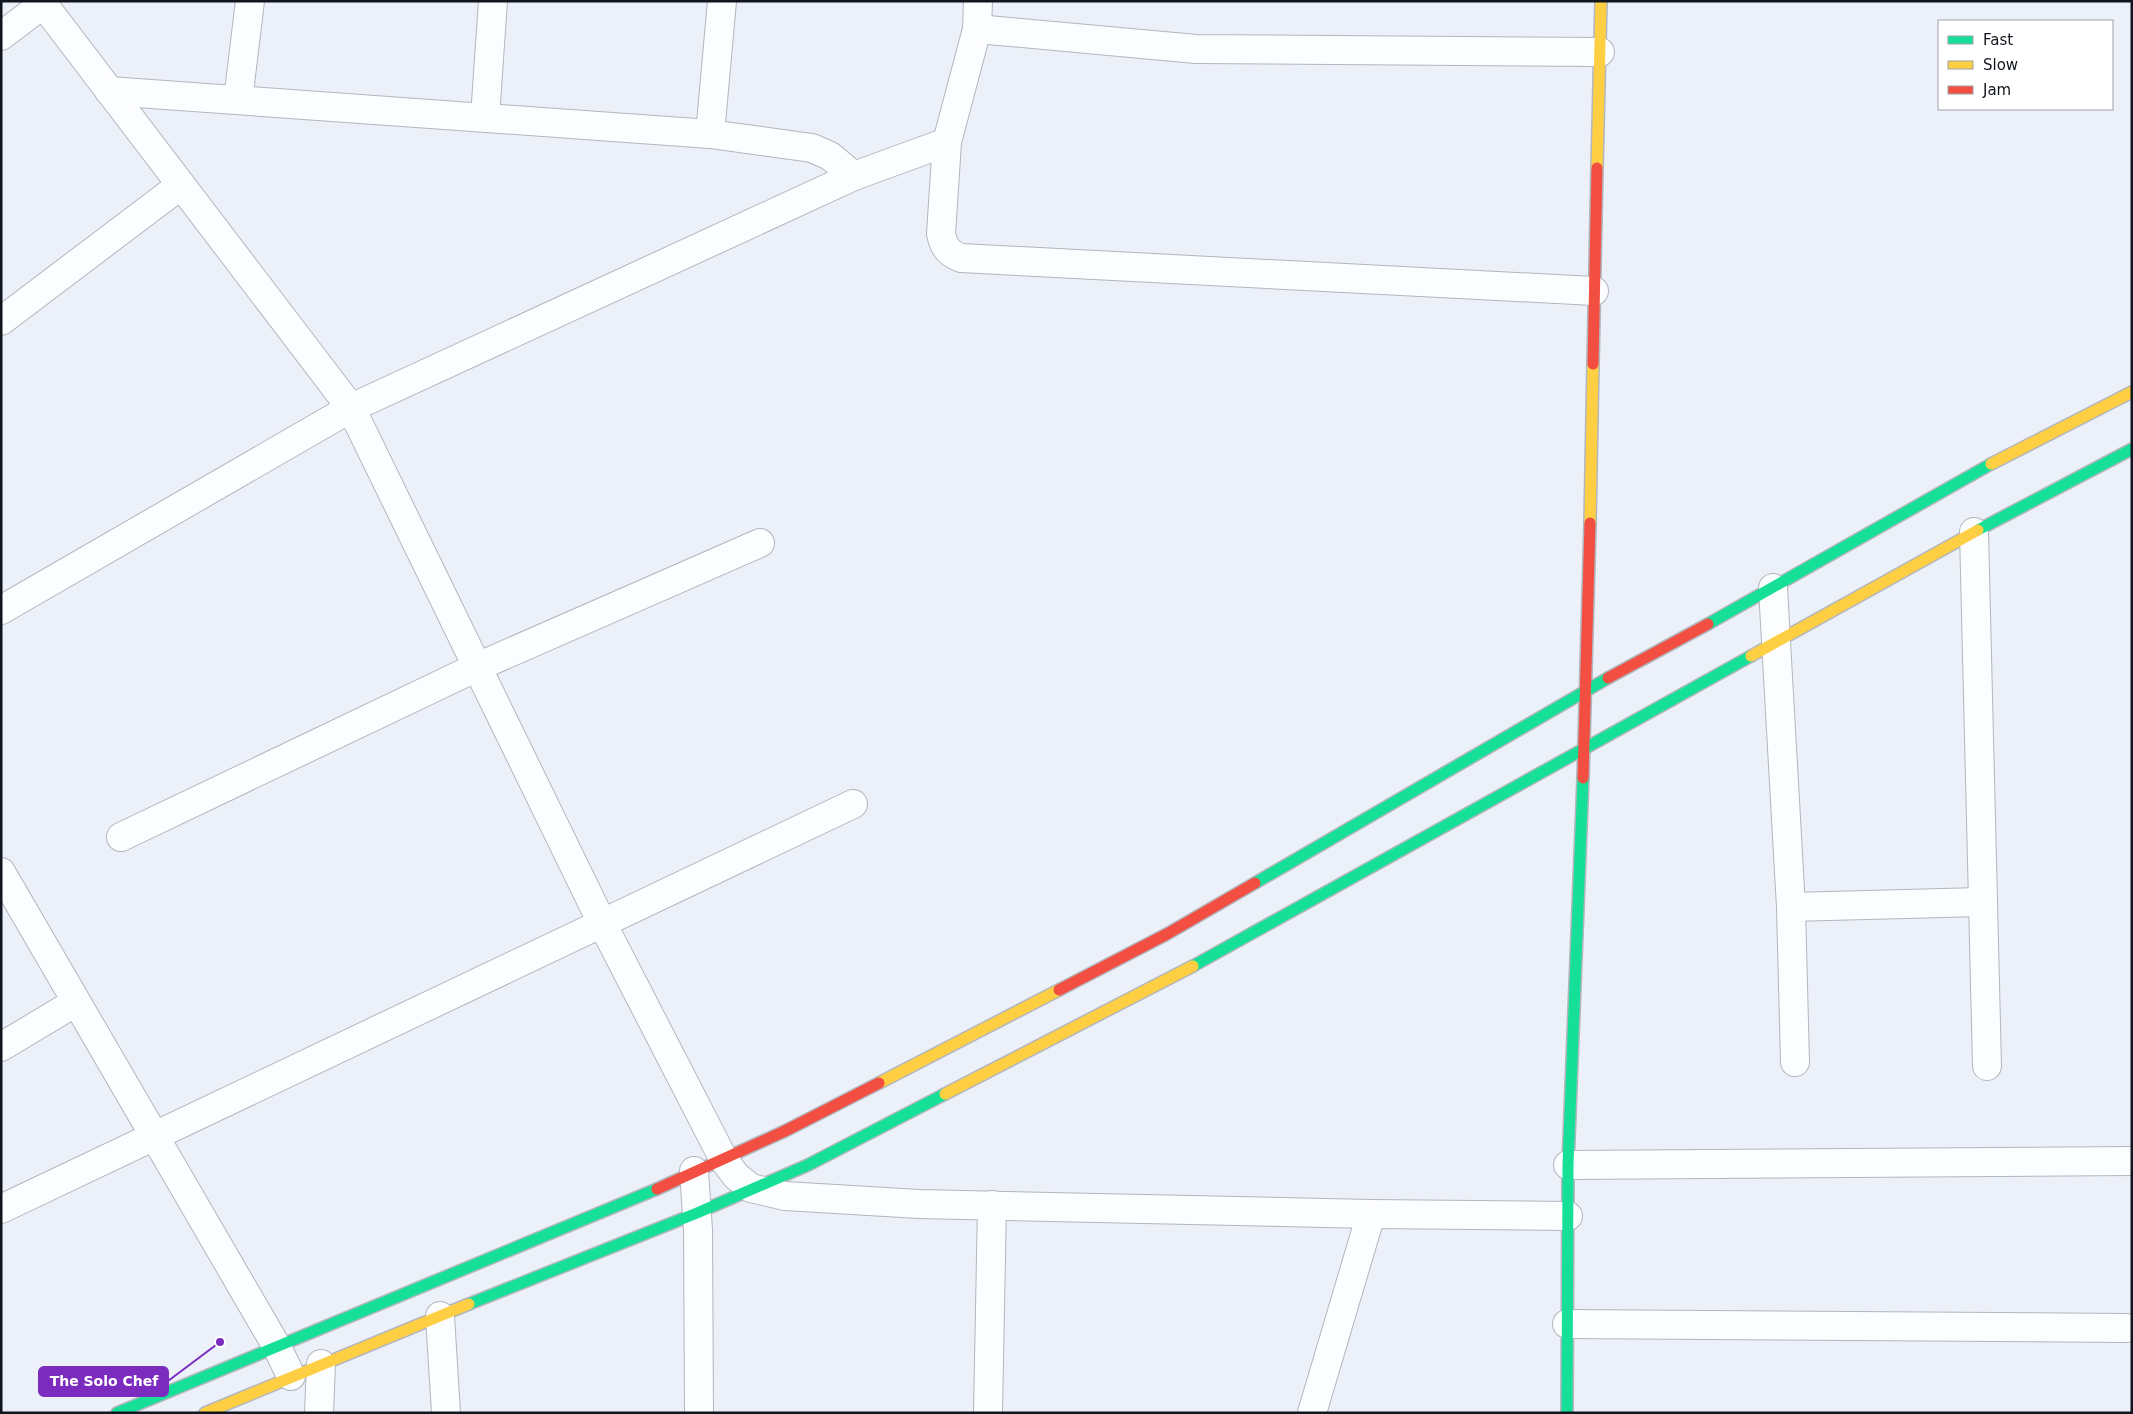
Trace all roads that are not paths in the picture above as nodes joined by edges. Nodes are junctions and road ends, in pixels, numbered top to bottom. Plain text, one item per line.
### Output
1 (250, 1) edge
2 (493, 1) edge
3 (722, 1) edge
4 (978, 1) edge
5 (1601, 1) edge
6 (42, 3) edge
7 (977, 29) junction
8 (1, 36) edge
9 (1600, 52) junction
10 (109, 91) junction
11 (238, 100) junction
12 (485, 117) junction
13 (710, 134) junction
14 (948, 142) junction
15 (854, 176) junction
16 (181, 185) junction
17 (1594, 291) junction
18 (1, 321) edge
19 (2132, 392) edge
20 (351, 408) junction
21 (2132, 449) edge
22 (1974, 532) junction
23 (760, 543) dead end
24 (1773, 588) junction
25 (1, 610) edge
26 (1776, 642) junction
27 (477, 667) junction
28 (1586, 690) junction
29 (1583, 750) junction
30 (853, 804) dead end
31 (121, 837) dead end
32 (1, 872) edge
33 (1982, 902) junction
34 (1790, 907) junction
35 (602, 923) junction
36 (76, 1002) junction
37 (1, 1047) edge
38 (1795, 1062) dead end
39 (1987, 1066) dead end
40 (154, 1135) junction
41 (724, 1160) junction
42 (2132, 1160) edge
43 (1568, 1165) junction
44 (694, 1171) junction
45 (751, 1188) junction
46 (992, 1205) junction
47 (1, 1209) edge
48 (697, 1213) junction
49 (1371, 1214) junction
50 (1568, 1216) junction
51 (440, 1316) junction
52 (1567, 1324) junction
53 (2126, 1328) dead end
54 (277, 1347) junction
55 (321, 1364) junction
56 (291, 1376) junction
57 (117, 1413) edge
58 (205, 1413) edge
59 (319, 1413) edge
60 (446, 1413) edge
61 (699, 1413) edge
62 (988, 1413) edge
63 (1312, 1413) edge
64 (1567, 1413) edge

1 - 11 street
2 - 12 street
3 - 13 street
4 - 7 street
5 - 9 main road
6 - 8 street
6 - 10 street
7 - 9 street
7 - 14 street
9 - 17 main road
10 - 11 street
10 - 16 street
11 - 12 street
12 - 13 street
13 - 15 street
14 - 15 street
14 - 17 street
15 - 20 street
16 - 18 street
16 - 20 street
17 - 28 main road
19 - 24 main road
20 - 25 street
20 - 27 street
21 - 22 main road
22 - 26 main road
22 - 33 street
23 - 27 street
24 - 26 street
24 - 28 main road
26 - 29 main road
26 - 34 street
27 - 31 street
27 - 35 street
28 - 29 main road
28 - 41 main road
29 - 43 main road
29 - 45 main road
30 - 35 street
32 - 36 street
33 - 34 street
33 - 39 street
34 - 38 street
35 - 40 street
35 - 41 street
36 - 37 street
36 - 40 street
40 - 47 street
40 - 54 street
41 - 44 main road
41 - 45 street
42 - 43 street
43 - 50 main road
44 - 48 street
44 - 54 main road
45 - 46 street
45 - 48 main road
46 - 49 street
46 - 62 street
48 - 51 main road
48 - 61 street
49 - 50 street
49 - 63 street
50 - 52 main road
51 - 55 main road
51 - 60 street
52 - 53 street
52 - 64 main road
54 - 56 street
54 - 57 main road
55 - 56 main road
55 - 59 street
56 - 58 main road

